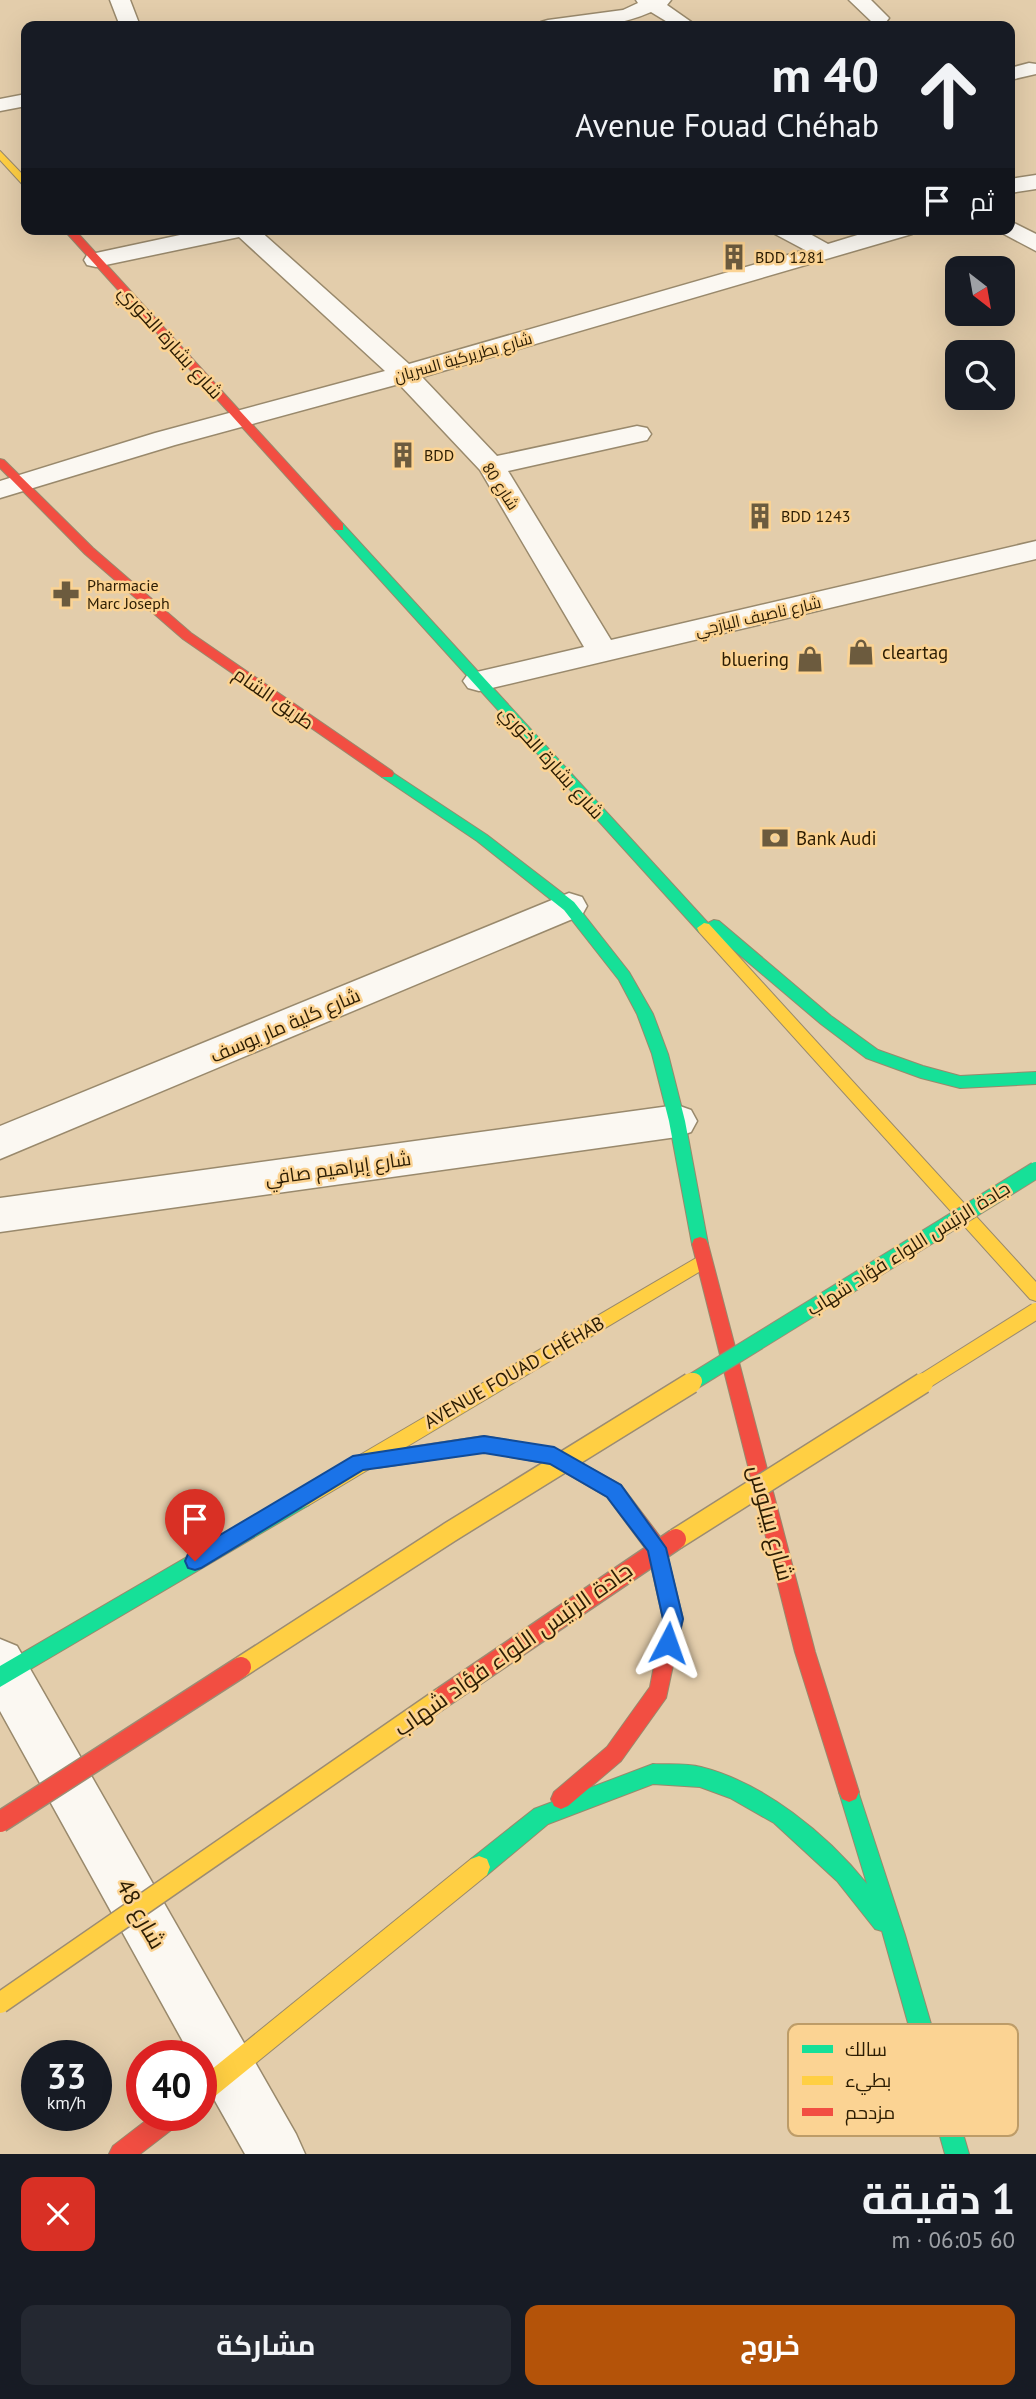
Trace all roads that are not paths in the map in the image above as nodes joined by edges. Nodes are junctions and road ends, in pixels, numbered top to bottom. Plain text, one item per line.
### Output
1 (120, 0) edge
2 (859, 0) edge
3 (653, 1) edge
4 (879, 18) dead end
5 (128, 21) edge
6 (584, 21) edge
7 (680, 21) edge
8 (21, 101) edge
9 (0, 105) edge
10 (0, 154) edge
11 (21, 177) edge
12 (1036, 182) edge
13 (1015, 185) edge
14 (1015, 231) edge
15 (73, 235) edge
16 (215, 235) edge
17 (251, 235) edge
18 (794, 235) edge
19 (882, 235) edge
20 (1036, 244) edge
21 (824, 251) junction
22 (96, 260) junction
23 (404, 374) junction
24 (240, 419) junction
25 (637, 434) dead end
26 (0, 461) edge
27 (491, 466) junction
28 (11, 487) edge
29 (1036, 550) edge
30 (603, 653) junction
31 (479, 681) junction
32 (656, 876) junction
33 (569, 906) junction
34 (1036, 1078) edge
35 (677, 1121) junction
36 (0, 1143) edge
37 (1036, 1170) edge
38 (0, 1215) edge
39 (703, 1261) junction
40 (1036, 1294) edge
41 (1036, 1311) edge
42 (360, 1462) junction
43 (2, 1671) edge
44 (541, 1816) junction
45 (0, 1822) edge
46 (894, 1935) junction
47 (0, 2003) edge
48 (920, 2024) edge
49 (193, 2040) edge
50 (217, 2080) edge
51 (217, 2084) edge
52 (151, 2131) edge
53 (952, 2136) edge
54 (121, 2154) edge
55 (276, 2154) edge
56 (957, 2154) edge

1 - 5 street
2 - 4 street
3 - 6 street
3 - 7 street
8 - 9 street
10 - 11 main road
12 - 13 street
14 - 20 street
15 - 22 main road, شارع بشارة الخوري
16 - 22 street
17 - 23 street, شارع 80
18 - 21 street
19 - 21 street, شارع بطريركية السريان
21 - 23 street, شارع بطريركية السريان
22 - 24 main road, شارع بشارة الخوري
23 - 24 street, شارع بطريركية السريان
23 - 27 street, شارع 80
24 - 28 street, شارع بطريركية السريان
24 - 31 main road, شارع بشارة الخوري
25 - 27 street
26 - 28 main road, طريق الشام
27 - 30 street, شارع 80
28 - 33 main road, طريق الشام
29 - 30 street, شارع ناصيف اليازجي
30 - 31 street, شارع ناصيف اليازجي
31 - 32 main road, شارع بشارة الخوري
32 - 34 main road
32 - 40 main road, شارع بشارة الخوري
33 - 35 main road, شارع بيبلوس
33 - 36 street, شارع كلية مار يوسف
35 - 38 street, شارع إبراهيم صافي
35 - 39 main road, شارع بيبلوس
37 - 45 main road, جادة الرئيس اللواء فؤاد شهاب, bridge
39 - 42 main road, AVENUE FOUAD CHÉHAB
39 - 46 main road, شارع بيبلوس
41 - 47 main road, جادة الرئيس اللواء فؤاد شهاب, bridge
42 - 43 main road, AVENUE FOUAD CHÉHAB
42 - 44 main road
43 - 49 street, شارع 48
44 - 46 main road
44 - 50 main road
46 - 48 main road, شارع بيبلوس
51 - 55 street, شارع 48
52 - 54 main road
53 - 56 main road, شارع بيبلوس

